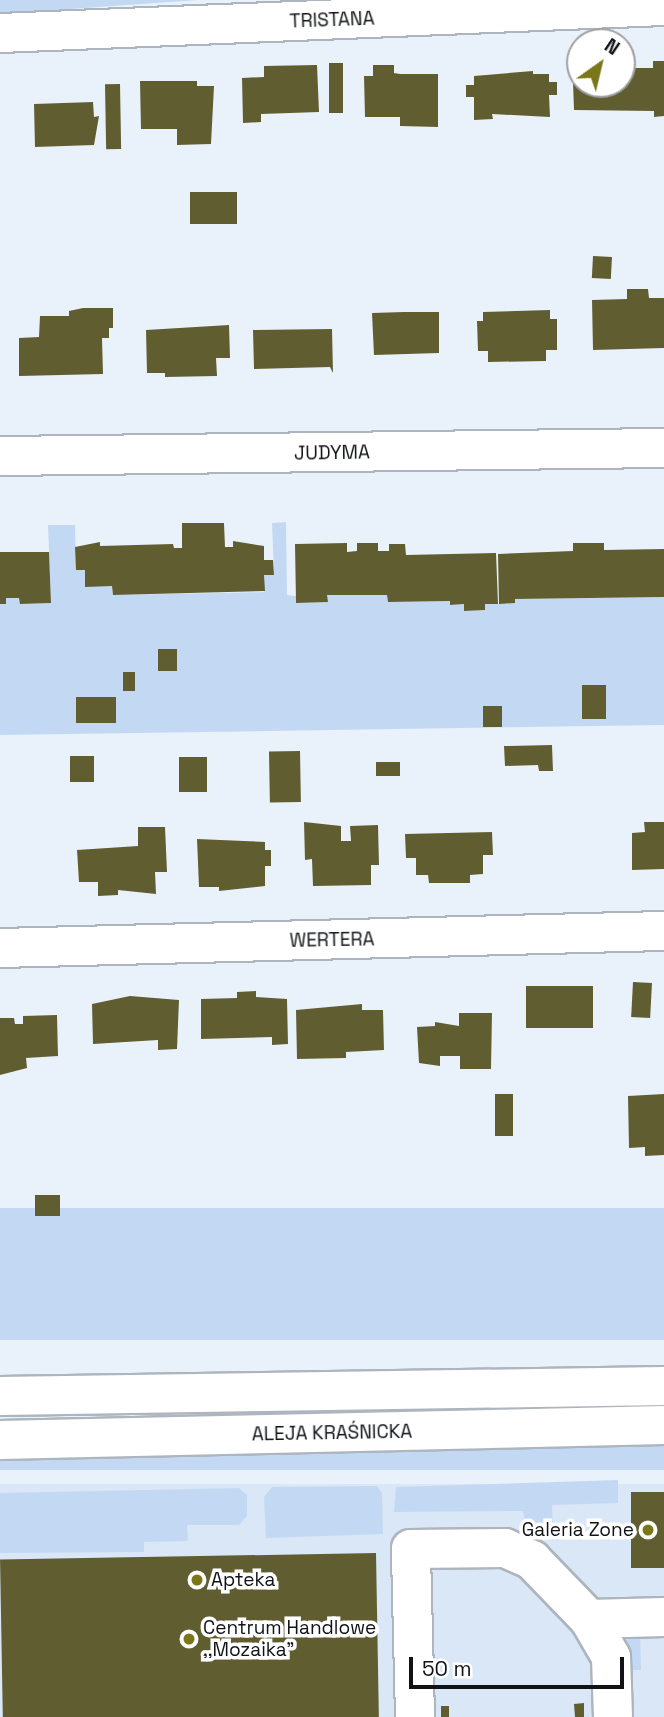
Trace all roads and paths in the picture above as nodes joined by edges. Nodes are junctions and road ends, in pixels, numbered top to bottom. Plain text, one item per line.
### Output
1 (664, 6) edge
2 (0, 33) edge
3 (664, 448) edge
4 (0, 456) edge
5 (664, 931) edge
6 (0, 948) edge
7 (664, 1386) edge
8 (0, 1396) edge
9 (664, 1425) edge
10 (0, 1440) edge
11 (664, 1617) edge
12 (589, 1619) junction
13 (415, 1717) edge
14 (613, 1717) edge

1 - 2 street, TRISTANA
3 - 4 street, JUDYMA
5 - 6 street, WERTERA
7 - 8 street, ALEJA KRAŚNICKA
9 - 10 street, ALEJA KRAŚNICKA
11 - 12 street
12 - 13 street
12 - 14 street

